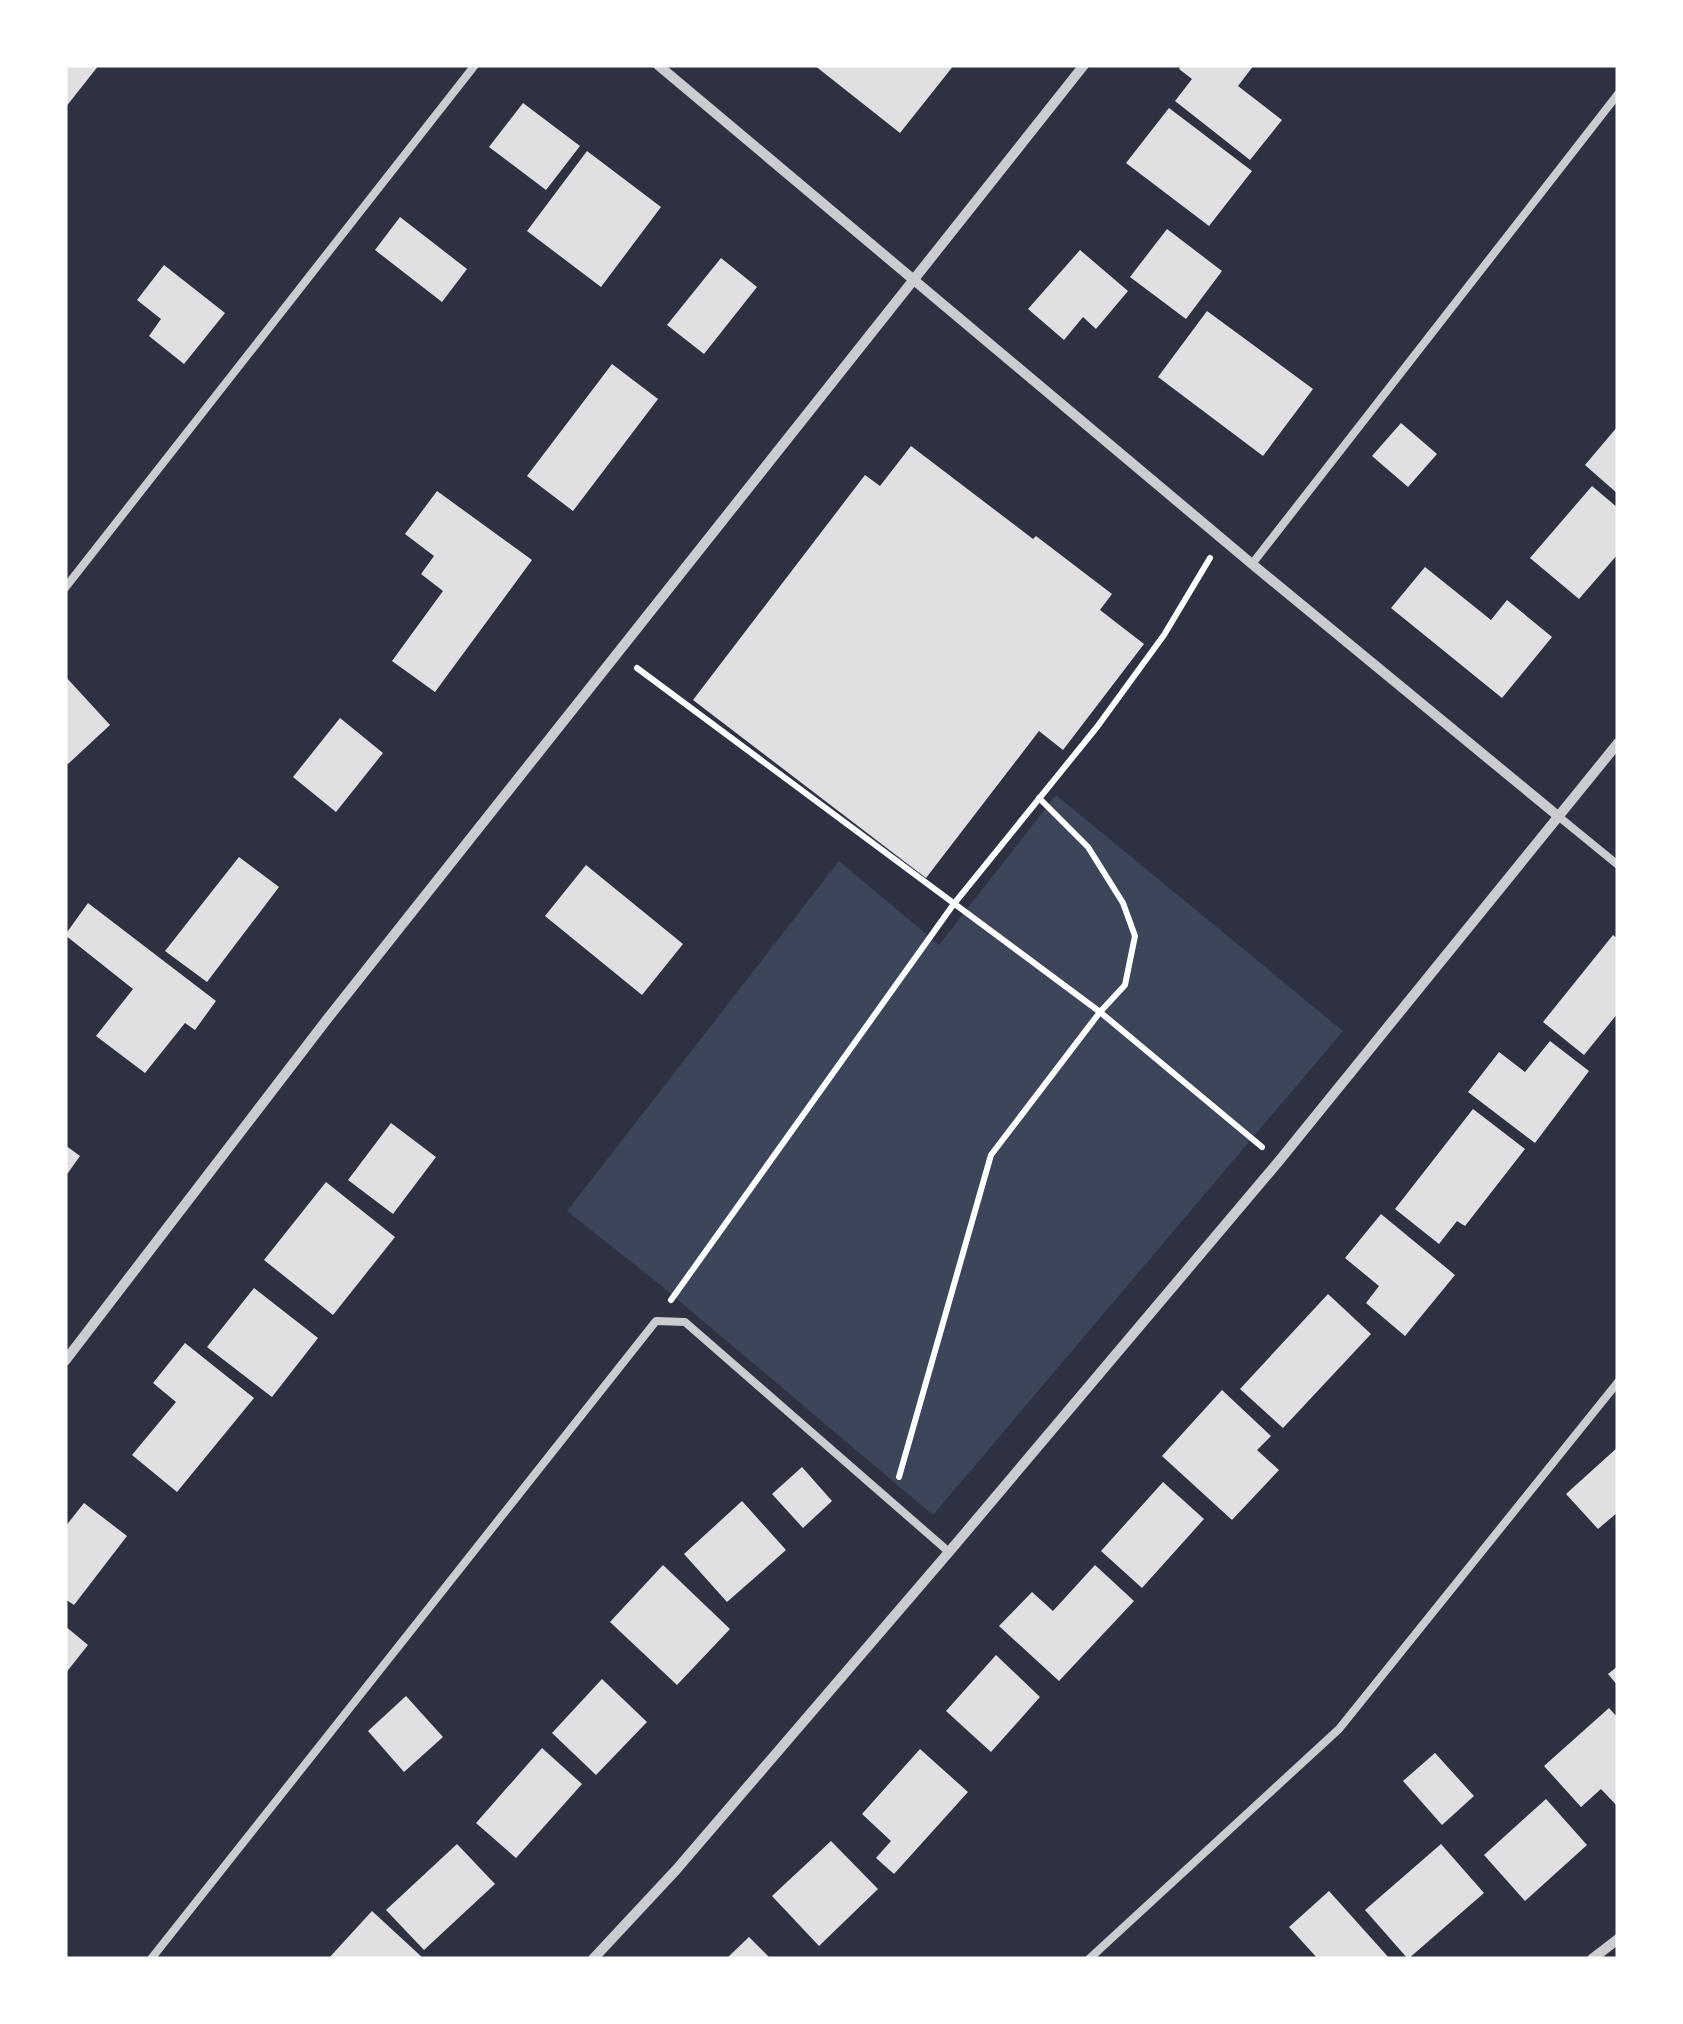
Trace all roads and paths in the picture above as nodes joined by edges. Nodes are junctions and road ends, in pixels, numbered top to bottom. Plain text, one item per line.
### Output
1 (476, 65) edge
2 (658, 65) edge
3 (1084, 65) edge
4 (1618, 94) edge
5 (913, 279) junction
6 (1221, 539) junction
7 (1252, 564) junction
8 (65, 588) edge
9 (617, 653) junction
10 (1618, 743) edge
11 (1039, 797) junction
12 (1558, 816) junction
13 (1618, 866) edge
14 (953, 905) junction
15 (1100, 1012) junction
16 (1278, 1161) junction
17 (656, 1322) junction
18 (65, 1362) edge
19 (1618, 1382) edge
20 (891, 1502) junction
21 (948, 1552) junction
22 (1618, 1939) edge
23 (151, 1959) edge
24 (593, 1959) edge
25 (1089, 1959) edge
26 (1592, 1959) edge

1 - 8 lane
2 - 5 street
3 - 5 street
4 - 7 lane
5 - 6 street
5 - 9 street
6 - 7 street
6 - 11 path
7 - 12 street
9 - 14 path
9 - 18 street
10 - 12 street
11 - 14 path
11 - 15 path
12 - 13 lane
12 - 16 street
14 - 15 path
14 - 17 path
15 - 16 path
15 - 20 path
16 - 21 street
17 - 20 lane
17 - 23 lane
19 - 25 lane
20 - 21 lane
21 - 24 street
22 - 26 street

